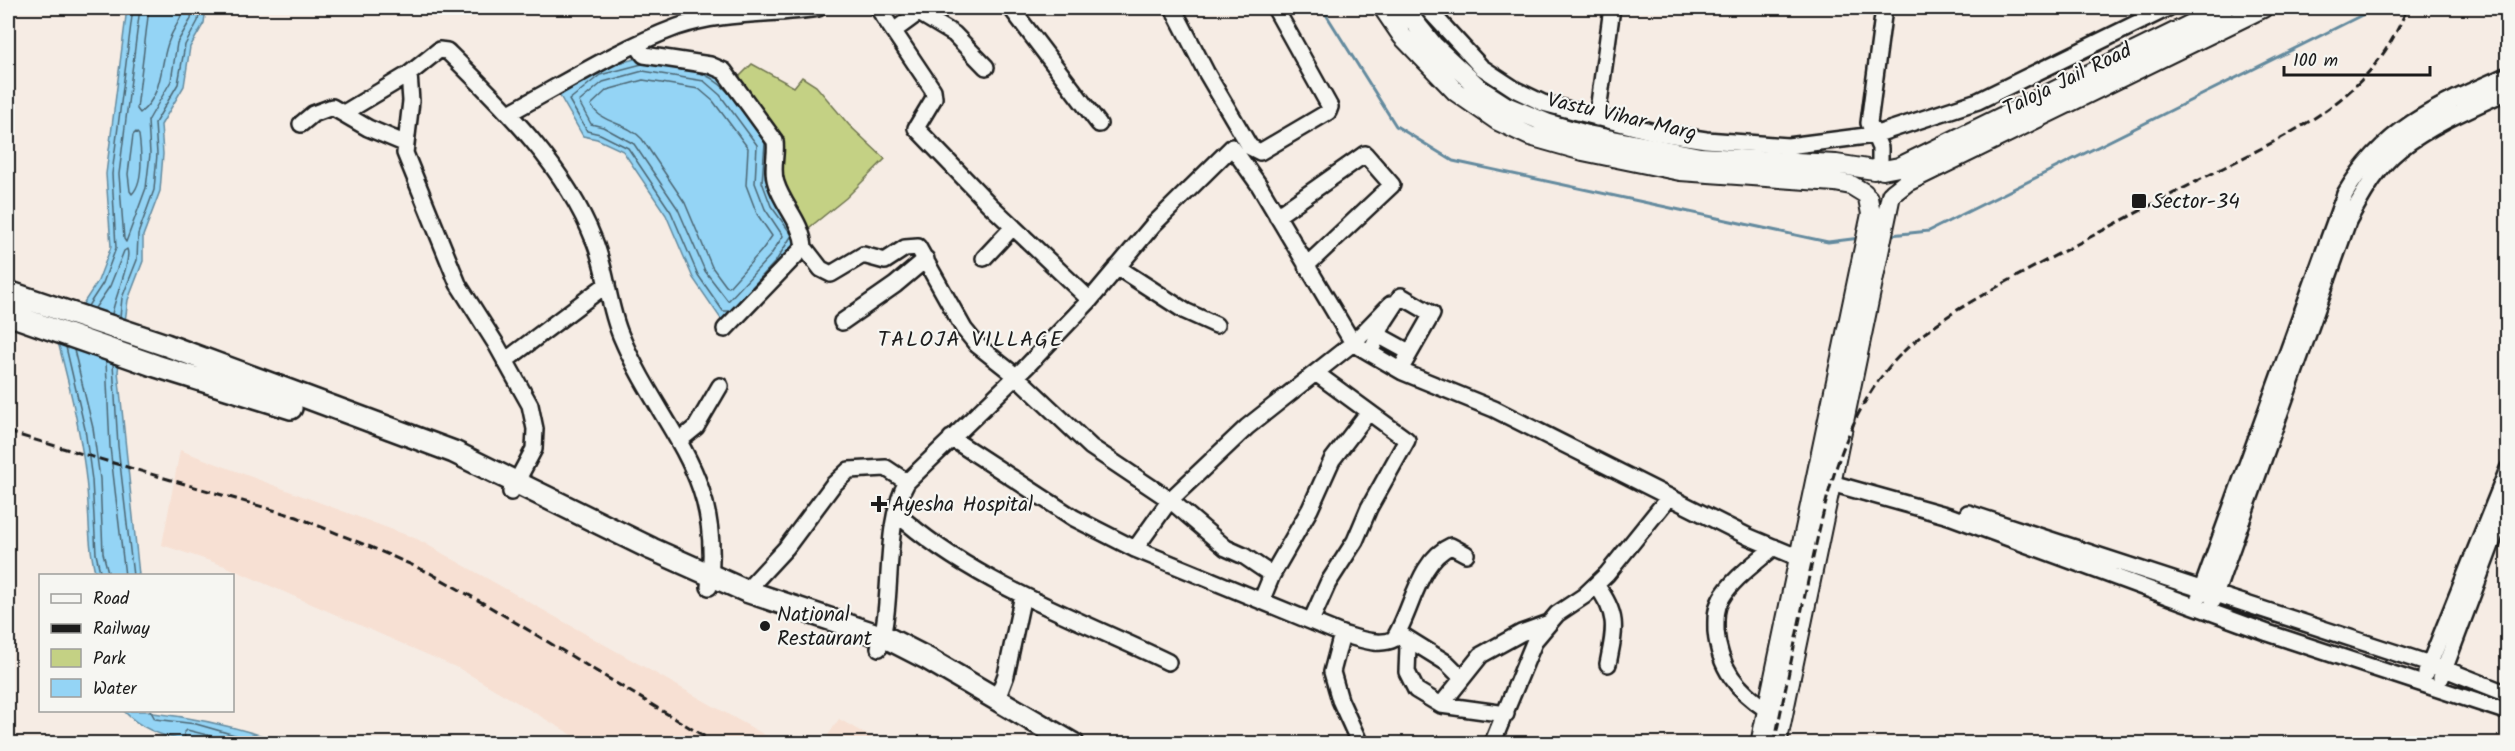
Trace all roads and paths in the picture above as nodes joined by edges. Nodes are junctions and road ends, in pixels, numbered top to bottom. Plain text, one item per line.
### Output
1 (818, 8) edge
2 (878, 8) edge
3 (1011, 8) edge
4 (1173, 8) edge
5 (1275, 8) edge
6 (1383, 8) edge
7 (1403, 8) edge
8 (1427, 8) edge
9 (1612, 8) edge
10 (1884, 8) edge
11 (2168, 8) edge
12 (2224, 8) edge
13 (2263, 8) edge
14 (754, 10) edge
15 (922, 10) edge
16 (895, 30) junction
17 (637, 45) junction
18 (986, 67) dead end
19 (409, 74) junction
20 (2508, 75) edge
21 (2508, 91) edge
22 (344, 112) junction
23 (509, 113) junction
24 (1597, 118) junction
25 (301, 124) dead end
26 (1098, 124) dead end
27 (1874, 135) junction
28 (404, 143) junction
29 (1879, 170) junction
30 (1892, 194) junction
31 (1866, 195) junction
32 (1280, 214) junction
33 (1013, 227) junction
34 (1875, 237) junction
35 (804, 247) junction
36 (984, 258) dead end
37 (926, 259) junction
38 (1310, 262) junction
39 (1117, 267) junction
40 (607, 284) junction
41 (11, 293) edge
42 (1090, 300) junction
43 (1391, 304) dead end
44 (8, 315) edge
45 (842, 322) dead end
46 (1216, 325) dead end
47 (725, 328) dead end
48 (1378, 335) junction
49 (1353, 343) junction
50 (1409, 352) junction
51 (1370, 353) junction
52 (505, 361) junction
53 (1400, 370) junction
54 (1317, 374) junction
55 (1016, 376) junction
56 (720, 386) dead end
57 (1368, 413) junction
58 (951, 438) junction
59 (680, 440) junction
60 (2508, 469) edge
61 (1832, 478) junction
62 (907, 482) junction
63 (513, 487) junction
64 (1669, 497) junction
65 (1170, 500) junction
66 (2508, 500) edge
67 (896, 513) junction
68 (1774, 547) junction
69 (1135, 549) junction
70 (1466, 554) dead end
71 (1807, 561) junction
72 (1272, 575) junction
73 (710, 581) junction
74 (1596, 585) junction
75 (2201, 589) junction
76 (746, 591) junction
77 (2217, 594) junction
78 (1023, 595) junction
79 (1262, 599) junction
80 (2203, 608) junction
81 (1311, 621) junction
82 (1549, 623) junction
83 (1400, 632) junction
84 (1342, 634) junction
85 (880, 642) junction
86 (1168, 662) dead end
87 (2429, 663) junction
88 (1608, 664) dead end
89 (2445, 669) junction
90 (1462, 678) junction
91 (2430, 687) junction
92 (2508, 694) edge
93 (997, 699) junction
94 (1441, 705) junction
95 (1767, 710) junction
96 (2508, 712) edge
97 (1506, 714) junction
98 (1050, 744) edge
99 (1072, 744) edge
100 (1360, 744) edge
101 (1492, 744) edge
102 (1760, 744) edge
103 (1777, 744) edge

1 - 14 street
2 - 16 street
3 - 26 street
4 - 5 street
6 - 31 main road
7 - 29 main road, Vastu Vihar Marg
8 - 24 street
9 - 24 street
10 - 27 street
11 - 27 street
12 - 29 main road, Taloja Jail Road
13 - 30 main road, Taloja Jail Road
14 - 17 street
15 - 16 street
15 - 18 street
16 - 33 street
17 - 23 street
17 - 35 street
19 - 22 street
19 - 23 street
19 - 28 street
20 - 75 street
21 - 77 street
22 - 25 street
22 - 28 street
23 - 40 street
24 - 27 street
27 - 29 street
28 - 52 street
29 - 30 main road
29 - 31 main road
30 - 31 main road
30 - 34 main road
31 - 34 main road
32 - 38 street
32 - 38 street
32 - 39 street
33 - 36 street
33 - 42 street
34 - 61 main road
34 - 71 main road
35 - 37 street
35 - 47 street
37 - 45 street
37 - 55 street
38 - 49 street
39 - 42 street
39 - 46 street
40 - 52 street
40 - 59 street
41 - 63 highway
42 - 55 street
43 - 49 street
44 - 63 highway
48 - 50 street
48 - 50 street
48 - 51 street
49 - 51 street
49 - 54 street
50 - 53 street
51 - 53 street
52 - 63 street
53 - 64 street
54 - 57 street
54 - 65 street
55 - 58 street
55 - 65 street
56 - 59 street
57 - 72 street
57 - 81 street
58 - 62 street
58 - 69 street
59 - 73 street
60 - 87 street
61 - 71 main road
61 - 75 street
61 - 80 street
62 - 67 street
62 - 76 street
63 - 73 highway
64 - 68 street
64 - 74 street
65 - 69 street
65 - 72 street
66 - 89 street
67 - 78 street
67 - 85 street
68 - 71 street
68 - 95 street
69 - 79 street
70 - 83 street
71 - 95 main road
71 - 103 main road
72 - 79 street
73 - 76 highway
73 - 85 highway
74 - 82 street
74 - 88 street
75 - 77 street
75 - 80 street
76 - 85 highway
77 - 80 street
77 - 87 street
78 - 86 street
78 - 93 street
79 - 81 street
80 - 91 street
81 - 84 street
82 - 90 street
82 - 97 street
83 - 84 street
83 - 90 street
83 - 94 street
84 - 100 street
85 - 93 highway
85 - 98 highway
87 - 89 street
87 - 91 street
89 - 91 street
89 - 92 street
90 - 94 street
91 - 96 street
93 - 99 highway
94 - 97 street
95 - 102 main road
97 - 101 street

